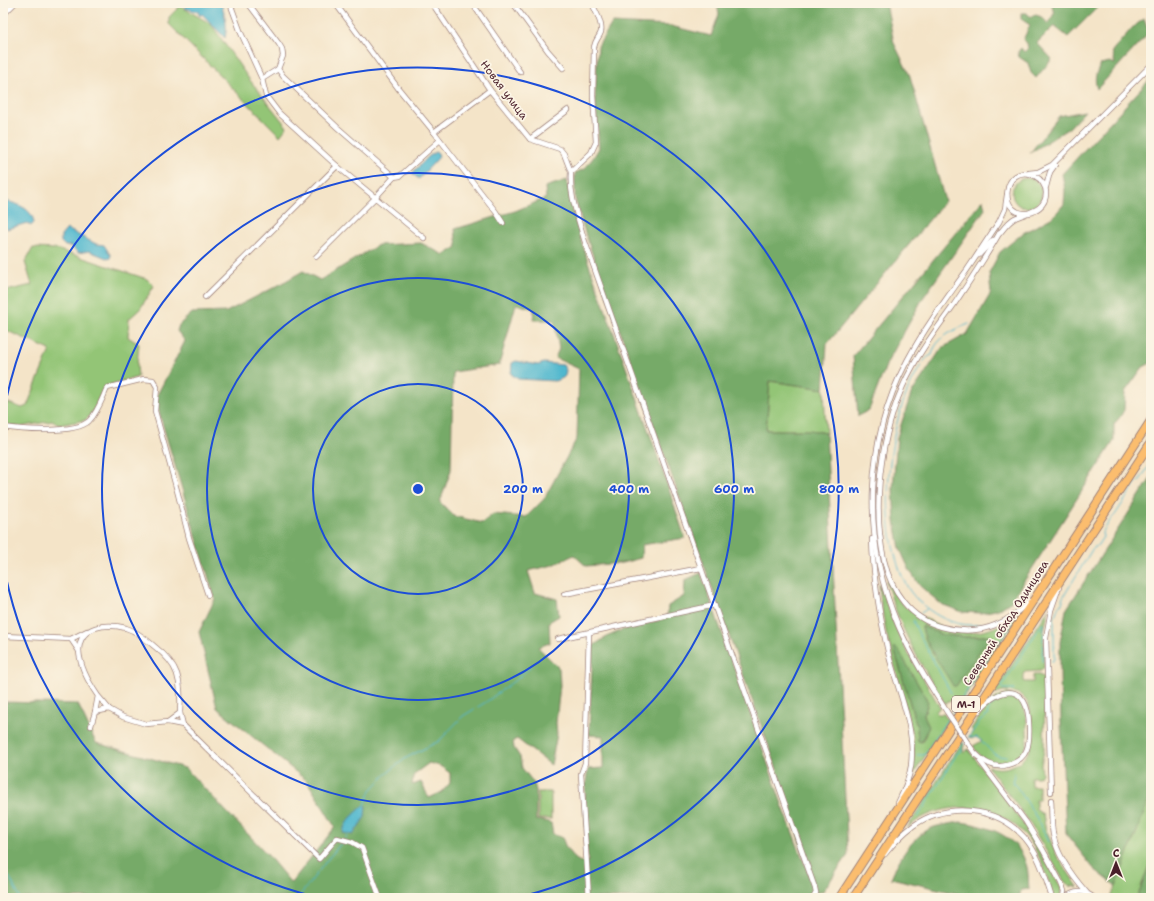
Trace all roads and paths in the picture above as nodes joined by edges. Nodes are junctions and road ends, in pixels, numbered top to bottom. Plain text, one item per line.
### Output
1 (15, 3) edge
2 (230, 3) edge
3 (248, 3) edge
4 (335, 3) edge
5 (432, 3) edge
6 (472, 3) edge
7 (513, 3) edge
8 (592, 3) edge
9 (3, 15) edge
10 (1151, 65) edge
11 (562, 68) dead end
12 (278, 69) junction
13 (520, 72) dead end
14 (262, 79) junction
15 (490, 90) junction
16 (568, 110) dead end
17 (434, 132) junction
18 (530, 139) junction
19 (440, 140) junction
20 (1062, 156) junction
21 (337, 166) junction
22 (571, 172) junction
23 (1023, 174) junction
24 (394, 177) junction
25 (1006, 195) junction
26 (1046, 195) junction
27 (375, 198) junction
28 (1033, 212) junction
29 (503, 224) dead end
30 (1000, 232) junction
31 (424, 238) dead end
32 (316, 257) dead end
33 (968, 268) junction
34 (205, 297) dead end
35 (1151, 420) edge
36 (3, 427) edge
37 (1151, 442) edge
38 (872, 517) junction
39 (702, 568) junction
40 (1065, 573) junction
41 (1041, 589) junction
42 (564, 594) dead end
43 (208, 595) dead end
44 (715, 605) junction
45 (89, 630) junction
46 (589, 633) junction
47 (3, 636) edge
48 (71, 639) junction
49 (558, 639) dead end
50 (79, 651) junction
51 (98, 696) junction
52 (109, 709) junction
53 (95, 712) junction
54 (180, 713) junction
55 (168, 722) junction
56 (183, 725) junction
57 (91, 726) dead end
58 (963, 730) junction
59 (975, 753) junction
60 (1051, 792) dead end
61 (1051, 800) dead end
62 (890, 820) junction
63 (872, 869) junction
64 (1087, 893) junction
65 (380, 898) edge
66 (589, 898) edge
67 (813, 898) edge
68 (839, 898) edge
69 (853, 898) edge
70 (1052, 898) edge
71 (1064, 898) edge
72 (1094, 898) edge

1 - 9 street
2 - 14 street
3 - 12 street
4 - 17 street
5 - 15 street, Новая улица
6 - 13 street
7 - 11 street
8 - 22 street
10 - 20 street
12 - 14 street
12 - 24 street
14 - 21 street
15 - 17 street
15 - 18 street, Новая улица
16 - 18 street
17 - 19 street
18 - 22 street
19 - 24 street
19 - 29 street
20 - 23 street
20 - 26 street
21 - 27 street
21 - 34 street
22 - 39 street
23 - 25 street
23 - 26 street
24 - 27 street
25 - 28 street
25 - 33 street
26 - 28 street
27 - 31 street
27 - 32 street
28 - 30 street
30 - 33 street
30 - 41 street
33 - 38 street
35 - 41 highway, Северный обход Одинцова / М-1
36 - 43 street
37 - 40 highway, Северный обход Одинцова / М-1
38 - 59 street, bridge
38 - 62 street
39 - 42 street
39 - 44 street
40 - 58 highway, Северный обход Одинцова / М-1
40 - 60 street
41 - 62 highway, Северный обход Одинцова / М-1
44 - 46 street
44 - 67 street
45 - 48 street
45 - 50 street
45 - 54 street
46 - 49 street
46 - 66 street
47 - 48 street
48 - 50 street
50 - 51 street
51 - 52 street
51 - 53 street
52 - 53 street
52 - 55 street
53 - 57 street
54 - 55 street
54 - 56 street
55 - 56 street
56 - 65 street
58 - 59 street
58 - 63 highway, Северный обход Одинцова / М-1
59 - 71 street
61 - 64 street
62 - 68 highway, Северный обход Одинцова / М-1
63 - 69 highway, Северный обход Одинцова / М-1
63 - 70 street
64 - 71 street
64 - 72 street

